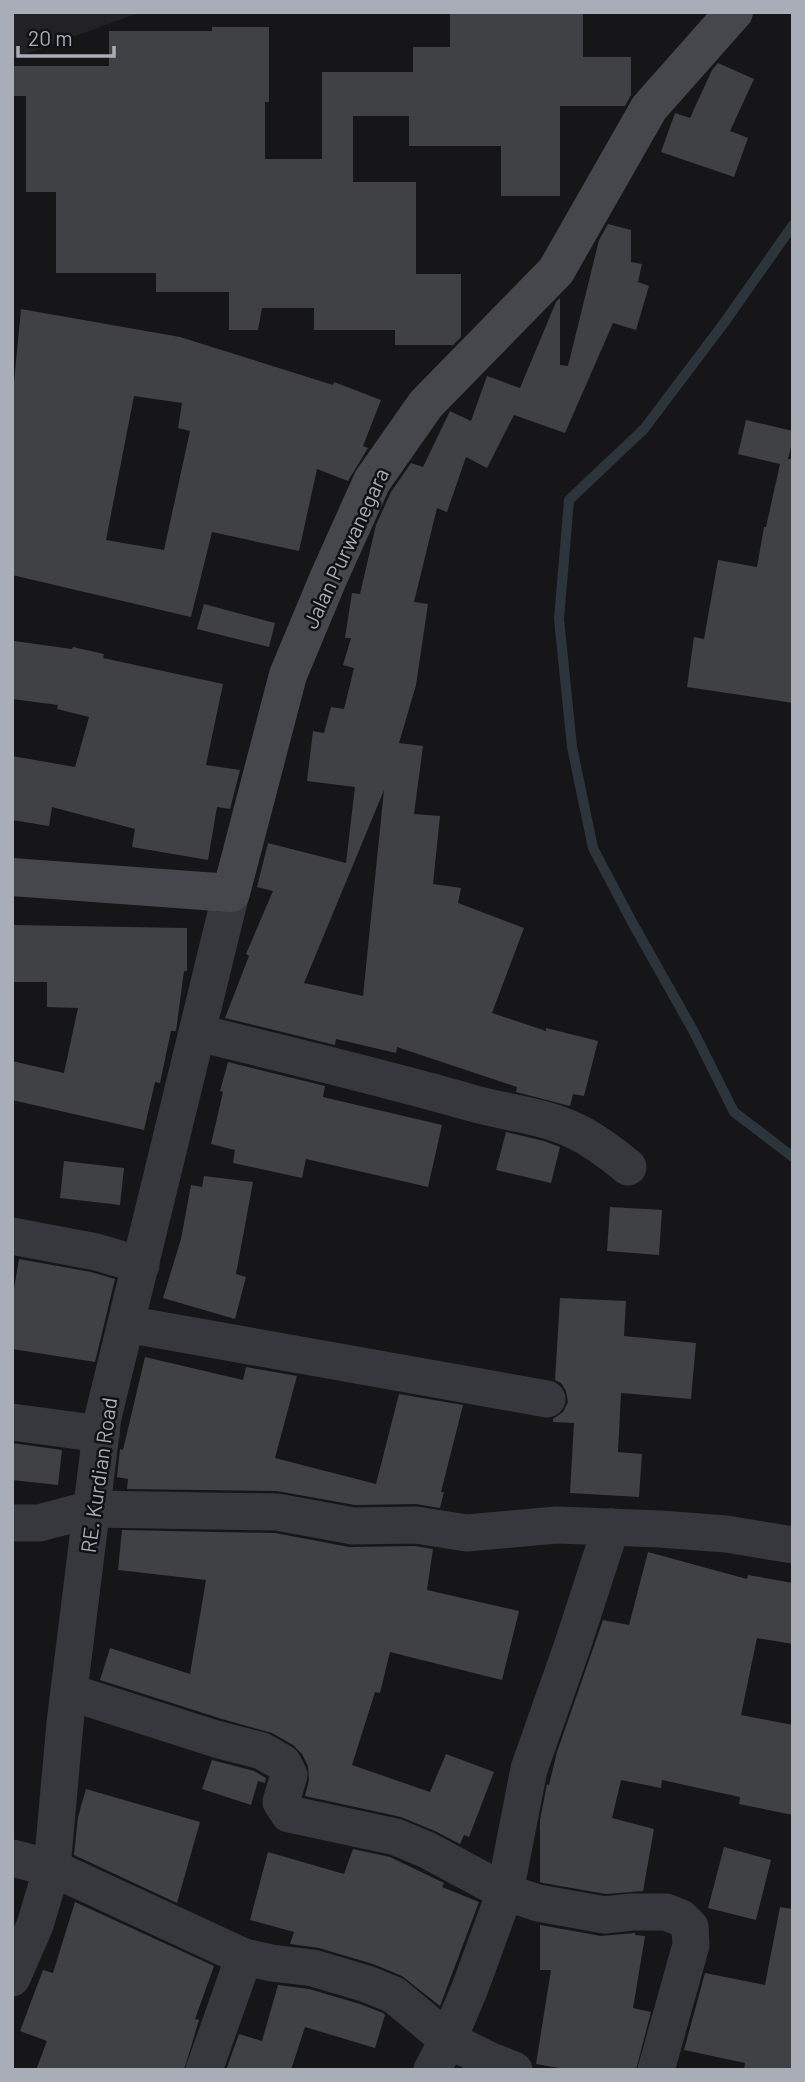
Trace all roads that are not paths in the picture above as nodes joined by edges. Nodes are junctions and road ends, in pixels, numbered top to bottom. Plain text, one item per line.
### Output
1 (734, 12) edge
2 (12, 877) edge
3 (231, 893) junction
4 (198, 1033) junction
5 (628, 1167) dead end
6 (12, 1236) edge
7 (141, 1265) junction
8 (126, 1324) junction
9 (547, 1399) dead end
10 (12, 1422) edge
11 (101, 1434) junction
12 (92, 1509) junction
13 (12, 1523) edge
14 (611, 1527) junction
15 (793, 1545) edge
16 (69, 1692) junction
17 (12, 1858) edge
18 (52, 1868) junction
19 (505, 1892) junction
20 (244, 1957) junction
21 (12, 1978) edge
22 (440, 2055) edge
23 (204, 2070) edge
24 (514, 2070) edge
25 (656, 2070) edge

1 - 3 street, Jalan Purwanegara
2 - 3 street
3 - 4 street, RE. Kurdian Road
4 - 5 street
4 - 7 street, RE. Kurdian Road
6 - 7 street
7 - 8 street, RE. Kurdian Road
8 - 9 street
8 - 11 street, RE. Kurdian Road
10 - 11 street
11 - 12 street, RE. Kurdian Road
12 - 13 street
12 - 14 street
12 - 16 street, RE. Kurdian Road
14 - 15 street
14 - 19 street
16 - 18 street, RE. Kurdian Road
16 - 19 street
17 - 18 street
18 - 20 street
18 - 21 street, RE. Kurdian Road
19 - 22 street
19 - 25 street
20 - 22 street
20 - 23 street
22 - 24 street

